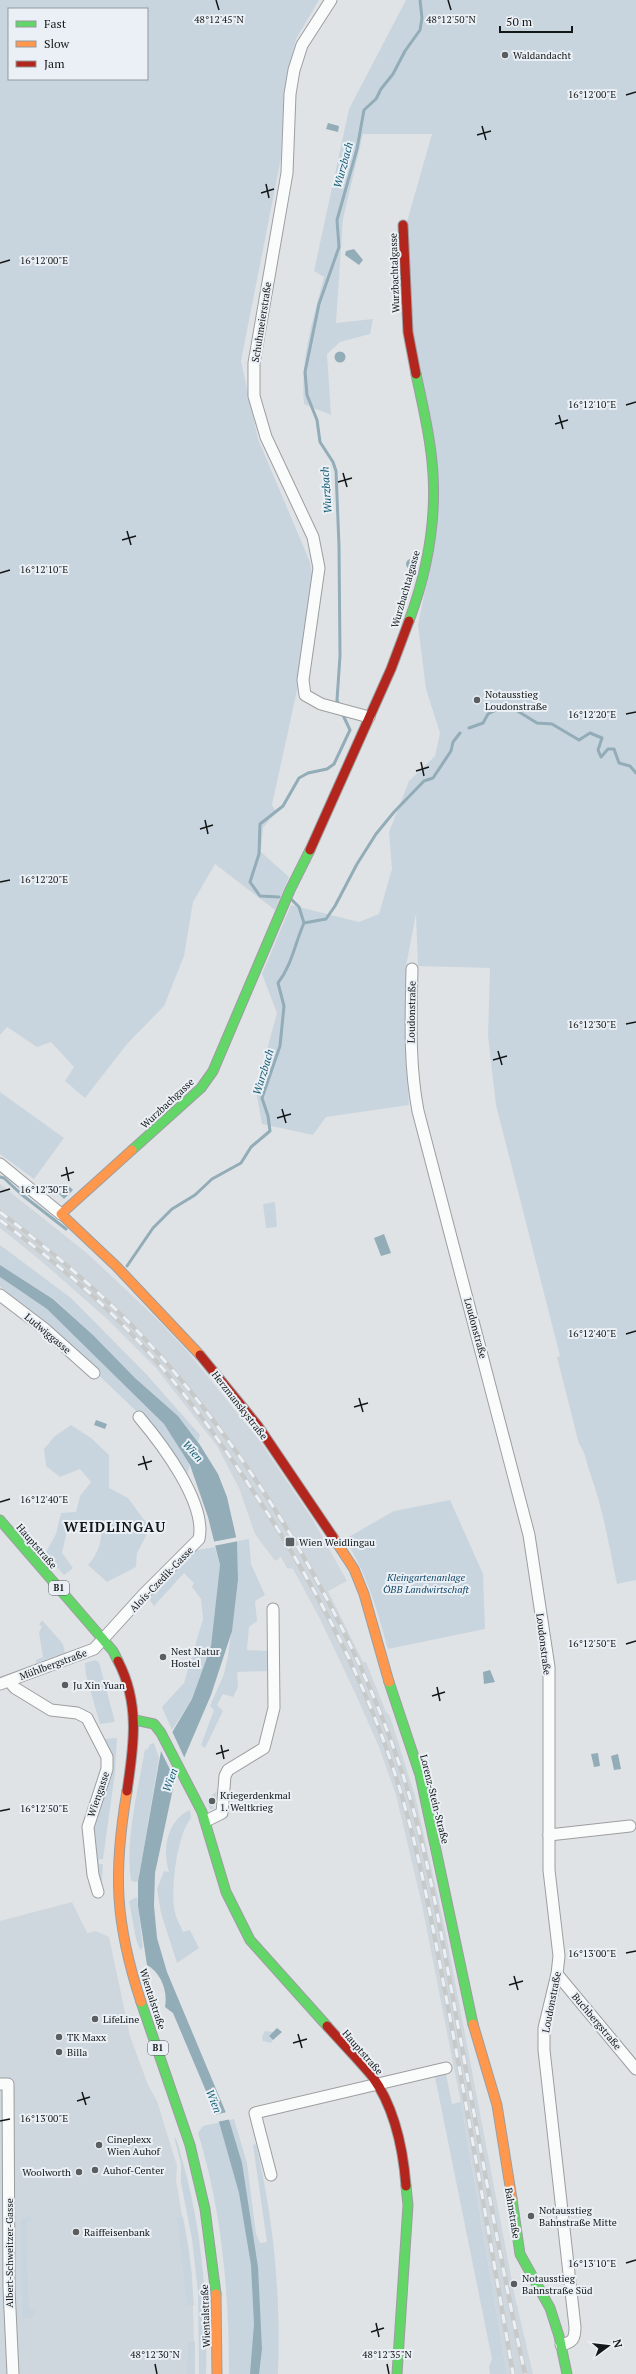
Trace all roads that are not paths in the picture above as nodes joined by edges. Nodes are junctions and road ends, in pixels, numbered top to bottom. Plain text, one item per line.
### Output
1 (331, 0) edge
2 (403, 224) dead end
3 (369, 717) junction
4 (290, 890) joint
5 (412, 969) dead end
6 (0, 1164) edge
7 (61, 1214) junction
8 (0, 1295) edge
9 (94, 1373) dead end
10 (139, 1417) dead end
11 (0, 1520) edge
12 (338, 1543) joint
13 (273, 1609) dead end
14 (104, 1640) junction
15 (4, 1682) edge
16 (135, 1720) junction
17 (206, 1822) junction
18 (630, 1826) dead end
19 (549, 1835) junction
20 (98, 1892) dead end
21 (557, 1974) junction
22 (478, 2046) joint
23 (446, 2068) dead end
24 (636, 2069) edge
25 (4, 2084) edge
26 (377, 2084) junction
27 (271, 2175) dead end
28 (561, 2345) junction
29 (13, 2374) edge
30 (216, 2374) edge
31 (397, 2374) edge
32 (567, 2374) edge

1 - 3 street, Schuhmeierstraße
2 - 3 street, Wurzbachtalgasse
3 - 4 street, Wurzbachtalgasse
4 - 7 street, Wurzbachgasse
5 - 19 street, Loudonstraße
6 - 7 street
7 - 12 street, Herzmanskystraße
8 - 9 street, Ludwiggasse
10 - 14 street, Alois-Czedik-Gasse
11 - 14 street, Hauptstraße / B1
12 - 22 street, Lorenz-Stein-Straße
13 - 17 street
14 - 15 street, Mühlbergstraße
14 - 16 street, B1
15 - 20 street, Wiengasse
16 - 17 street, Hauptstraße
16 - 30 street, Wientalstraße / B1
17 - 26 street, Hauptstraße
18 - 19 street
19 - 21 street, Loudonstraße
21 - 24 street, Buchbergstraße
21 - 28 street, Loudonstraße
22 - 28 street, Bahnstraße
23 - 26 street
25 - 29 street, Albert-Schweitzer-Gasse
26 - 27 street
26 - 31 street, Hauptstraße
28 - 32 street, Bahnstraße

